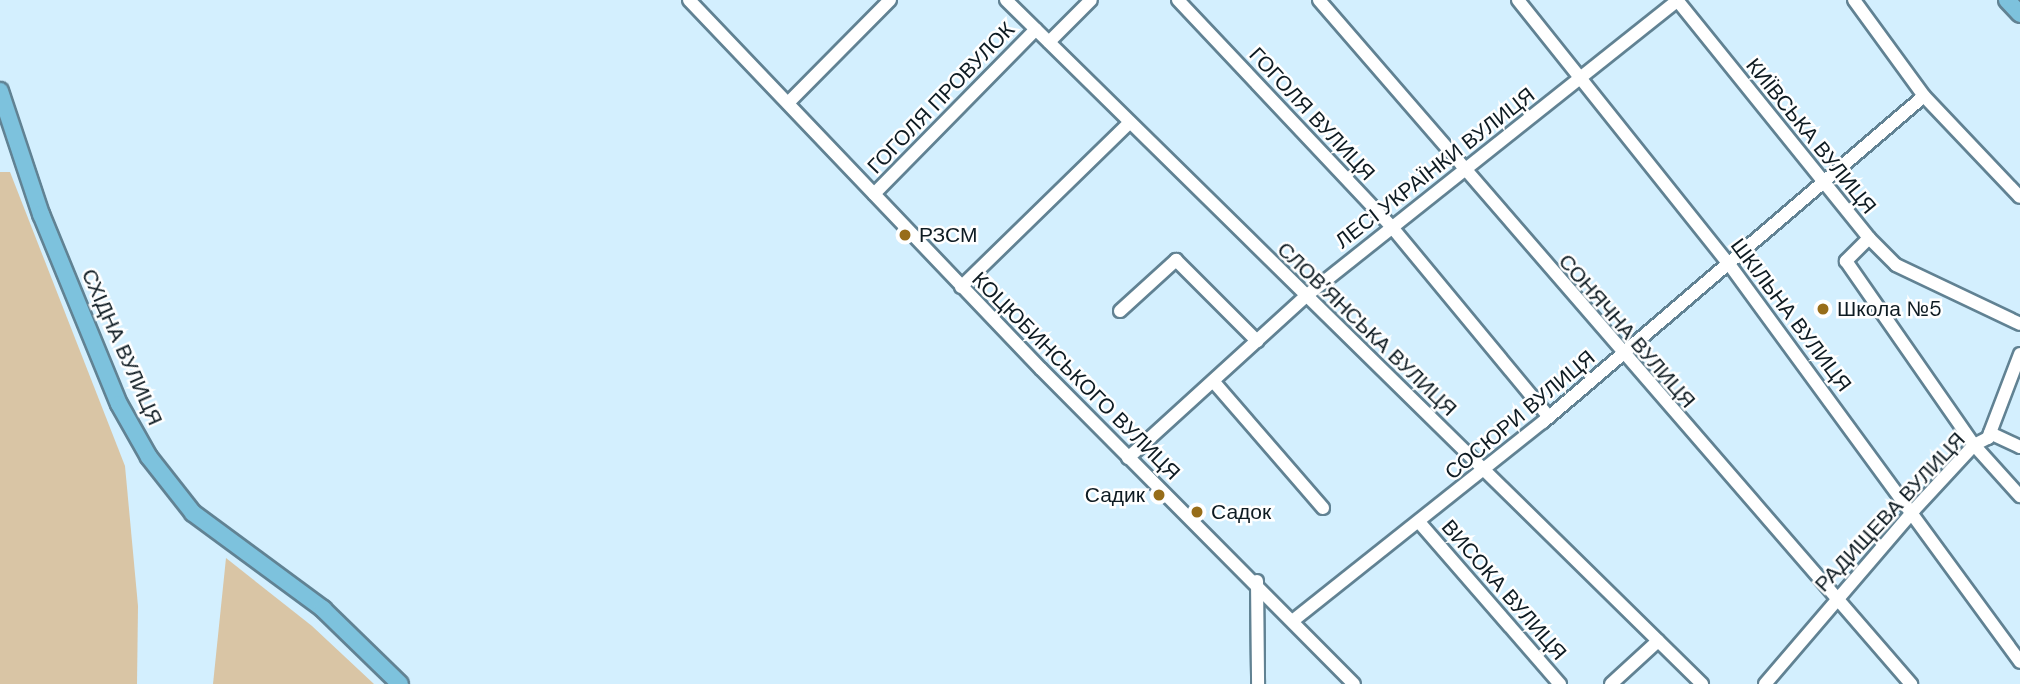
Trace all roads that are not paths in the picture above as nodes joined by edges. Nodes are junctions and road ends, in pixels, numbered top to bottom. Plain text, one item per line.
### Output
1 (689, 0) edge
2 (891, 0) edge
3 (1006, 0) edge
4 (1091, 0) edge
5 (1178, 0) edge
6 (1319, 0) edge
7 (1518, 0) edge
8 (1677, 0) edge
9 (1854, 0) edge
10 (2007, 0) edge
11 (2020, 14) edge
12 (1036, 29) junction
13 (1049, 43) junction
14 (1581, 79) junction
15 (0, 91) edge
16 (1924, 96) junction
17 (789, 103) junction
18 (1130, 122) junction
19 (1464, 170) junction
20 (1824, 185) junction
21 (874, 194) junction
22 (2020, 197) edge
23 (1391, 226) junction
24 (1869, 238) junction
25 (1729, 264) junction
26 (961, 287) junction
27 (1306, 296) junction
28 (1120, 311) dead end
29 (2020, 324) edge
30 (1257, 341) junction
31 (1624, 354) junction
32 (2020, 354) edge
33 (1213, 381) junction
34 (1549, 417) junction
35 (1990, 433) junction
36 (1974, 444) junction
37 (2020, 447) edge
38 (1128, 458) junction
39 (1484, 471) junction
40 (2020, 496) edge
41 (1323, 508) dead end
42 (1914, 510) junction
43 (1419, 522) junction
44 (1256, 582) junction
45 (1837, 598) junction
46 (1295, 619) junction
47 (1658, 641) junction
48 (2020, 662) edge
49 (400, 684) edge
50 (1258, 684) edge
51 (1354, 684) edge
52 (1560, 684) edge
53 (1611, 684) edge
54 (1702, 684) edge
55 (1765, 684) edge
56 (1911, 684) edge

1 - 17 street, КОЦЮБИНСЬКОГО ВУЛИЦЯ
2 - 17 street
3 - 12 street, СЛОВ’ЯНСЬКА ВУЛИЦЯ
4 - 13 street, ГОГОЛЯ ПРОВУЛОК
5 - 23 street, ГОГОЛЯ ВУЛИЦЯ
6 - 19 street, СОНЯЧНА ВУЛИЦЯ
7 - 14 street, ШКІЛЬНА ВУЛИЦЯ
8 - 14 street, ЛЕСІ УКРАЇНКИ ВУЛИЦЯ
8 - 20 street, КИЇВСЬКА ВУЛИЦЯ
9 - 16 street
10 - 11 main road
12 - 13 street, СЛОВ’ЯНСЬКА ВУЛИЦЯ
12 - 21 street, ГОГОЛЯ ПРОВУЛОК
13 - 18 street, СЛОВ’ЯНСЬКА ВУЛИЦЯ
14 - 19 street, ЛЕСІ УКРАЇНКИ ВУЛИЦЯ
14 - 25 street, ШКІЛЬНА ВУЛИЦЯ
15 - 49 main road, СХІДНА ВУЛИЦЯ
16 - 20 street, СОСЮРИ ВУЛИЦЯ
16 - 22 street
17 - 21 street, КОЦЮБИНСЬКОГО ВУЛИЦЯ
18 - 26 street
18 - 27 street, СЛОВ’ЯНСЬКА ВУЛИЦЯ
19 - 23 street, ЛЕСІ УКРАЇНКИ ВУЛИЦЯ
19 - 31 street, СОНЯЧНА ВУЛИЦЯ
20 - 24 street, КИЇВСЬКА ВУЛИЦЯ
20 - 25 street, СОСЮРИ ВУЛИЦЯ
21 - 26 street, КОЦЮБИНСЬКОГО ВУЛИЦЯ
23 - 27 street, ЛЕСІ УКРАЇНКИ ВУЛИЦЯ
23 - 34 street, ГОГОЛЯ ВУЛИЦЯ
24 - 29 street
24 - 36 street, КИЇВСЬКА ВУЛИЦЯ
25 - 31 street, СОСЮРИ ВУЛИЦЯ
25 - 42 street, ШКІЛЬНА ВУЛИЦЯ
26 - 38 street, КОЦЮБИНСЬКОГО ВУЛИЦЯ
27 - 30 street, ЛЕСІ УКРАЇНКИ ВУЛИЦЯ
27 - 39 street, СЛОВ’ЯНСЬКА ВУЛИЦЯ
28 - 30 street
30 - 33 street, ЛЕСІ УКРАЇНКИ ВУЛИЦЯ
31 - 34 street, СОСЮРИ ВУЛИЦЯ
31 - 45 street, СОНЯЧНА ВУЛИЦЯ
32 - 35 street, РАДИЩЕВА ВУЛИЦЯ
33 - 38 street, ЛЕСІ УКРАЇНКИ ВУЛИЦЯ
33 - 41 street
34 - 39 street, СОСЮРИ ВУЛИЦЯ
35 - 36 street, РАДИЩЕВА ВУЛИЦЯ
35 - 37 street
36 - 40 street, КИЇВСЬКА ВУЛИЦЯ
36 - 42 street, РАДИЩЕВА ВУЛИЦЯ
38 - 44 street, КОЦЮБИНСЬКОГО ВУЛИЦЯ
39 - 43 street, СОСЮРИ ВУЛИЦЯ
39 - 47 street, СЛОВ’ЯНСЬКА ВУЛИЦЯ
42 - 45 street, РАДИЩЕВА ВУЛИЦЯ
42 - 48 street, ШКІЛЬНА ВУЛИЦЯ
43 - 46 street, СОСЮРИ ВУЛИЦЯ
43 - 52 street, ВИСОКА ВУЛИЦЯ
44 - 46 street, КОЦЮБИНСЬКОГО ВУЛИЦЯ
44 - 50 street
45 - 55 street, РАДИЩЕВА ВУЛИЦЯ
45 - 56 street, СОНЯЧНА ВУЛИЦЯ
46 - 51 street, КОЦЮБИНСЬКОГО ВУЛИЦЯ
47 - 53 street
47 - 54 street, СЛОВ’ЯНСЬКА ВУЛИЦЯ

